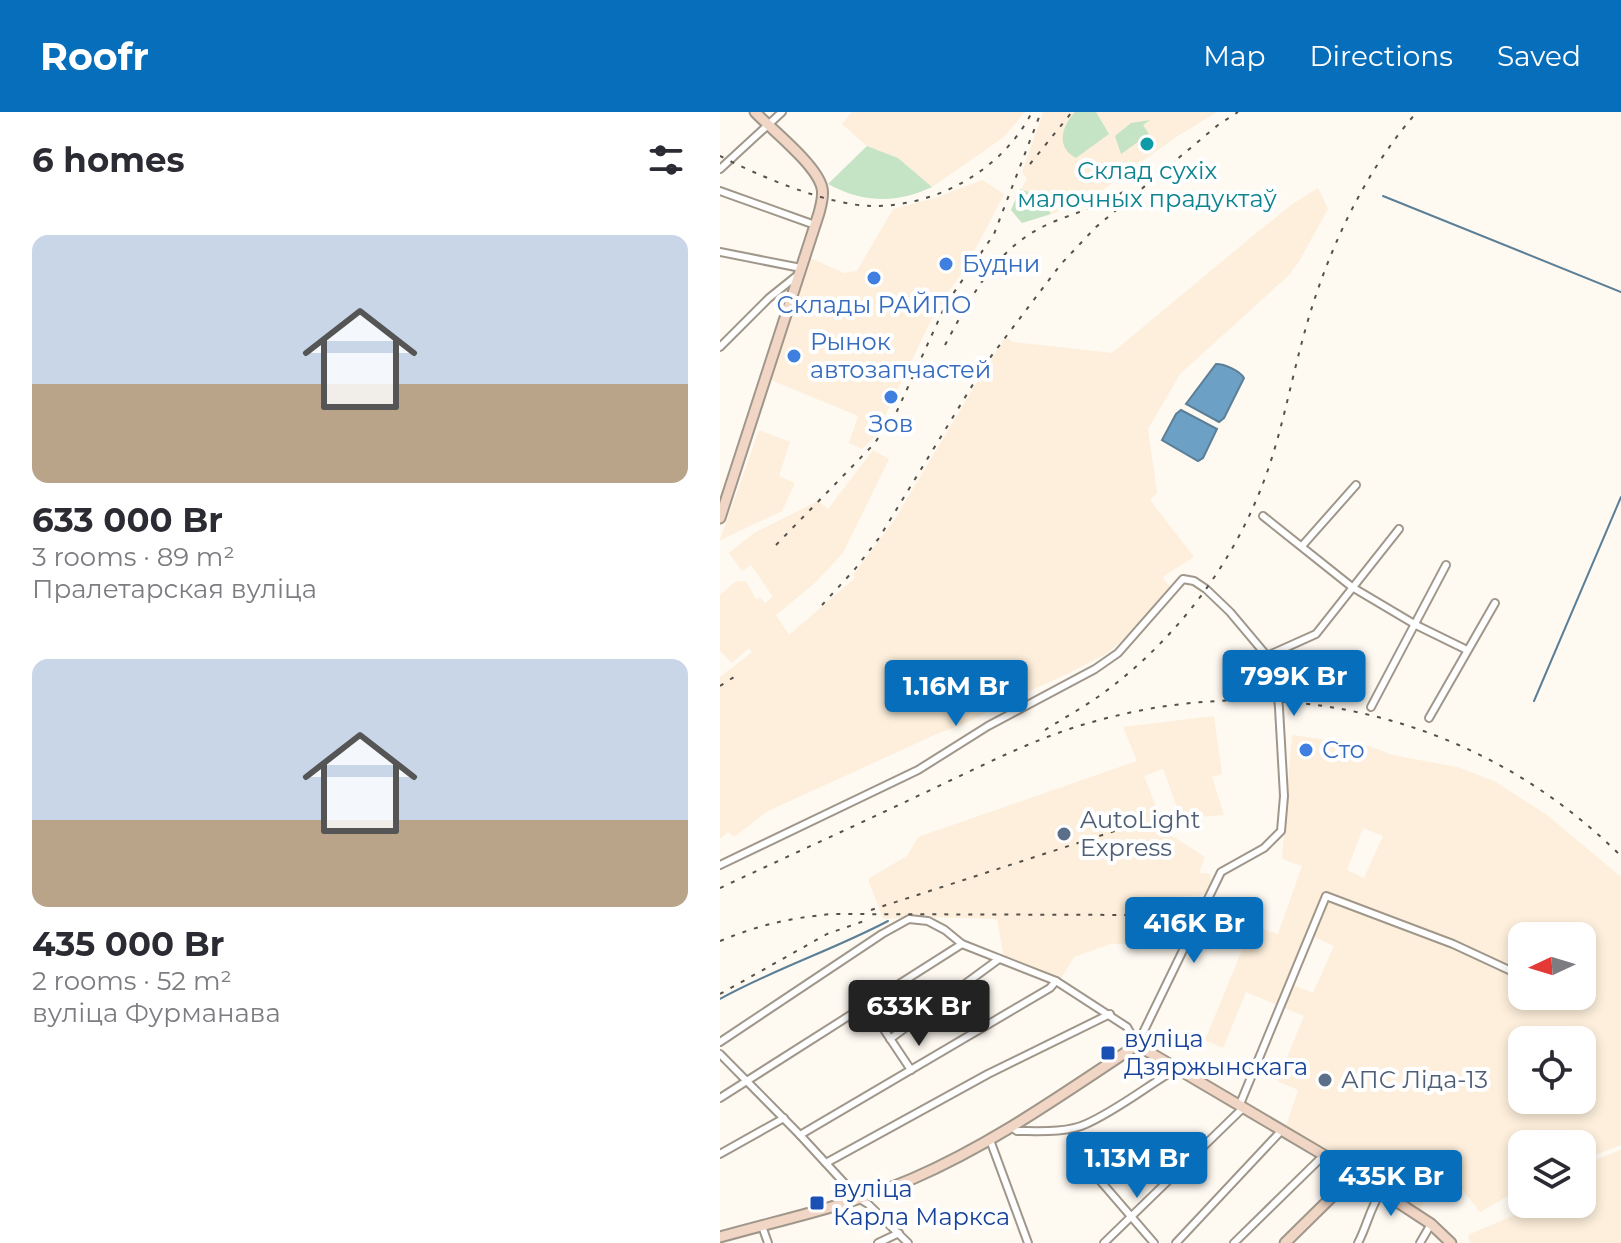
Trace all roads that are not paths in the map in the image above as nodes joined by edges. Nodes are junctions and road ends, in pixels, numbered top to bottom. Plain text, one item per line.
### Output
1 (755, 112) edge
2 (782, 112) edge
3 (769, 126) junction
4 (720, 169) edge
5 (720, 191) edge
6 (815, 225) junction
7 (720, 252) edge
8 (800, 271) junction
9 (720, 347) edge
10 (1356, 485) dead end
11 (720, 516) edge
12 (1263, 516) dead end
13 (1399, 529) dead end
14 (1302, 546) junction
15 (1446, 565) dead end
16 (1352, 587) junction
17 (1495, 603) dead end
18 (1416, 625) junction
19 (1467, 650) junction
20 (1267, 656) junction
21 (1371, 707) dead end
22 (1429, 718) dead end
23 (720, 865) edge
24 (962, 944) junction
25 (999, 959) junction
26 (1508, 970) edge
27 (1056, 981) junction
28 (867, 1004) junction
29 (1110, 1014) junction
30 (890, 1039) junction
31 (720, 1042) edge
32 (1137, 1045) junction
33 (720, 1054) edge
34 (1173, 1067) junction
35 (911, 1070) junction
36 (748, 1082) junction
37 (720, 1098) edge
38 (1242, 1105) junction
39 (784, 1118) junction
40 (1013, 1128) junction
41 (1282, 1130) junction
42 (800, 1135) junction
43 (990, 1140) junction
44 (720, 1154) edge
45 (1324, 1155) junction
46 (826, 1163) junction
47 (1354, 1175) junction
48 (1097, 1177) dead end
49 (1381, 1192) junction
50 (858, 1198) junction
51 (1132, 1218) junction
52 (1431, 1224) junction
53 (762, 1226) junction
54 (899, 1233) junction
55 (720, 1237) edge
56 (768, 1243) edge
57 (878, 1243) edge
58 (908, 1243) edge
59 (1028, 1243) edge
60 (1104, 1243) edge
61 (1154, 1243) edge
62 (1176, 1243) edge
63 (1234, 1243) edge
64 (1285, 1243) edge
65 (1358, 1243) edge
66 (1420, 1243) edge
67 (1451, 1243) edge

1 - 3 street
2 - 3 street
3 - 4 street
3 - 6 street
5 - 6 street
6 - 8 street
7 - 8 street
8 - 9 street
8 - 11 street
10 - 14 street
12 - 14 street
13 - 16 street
14 - 16 street
15 - 18 street
16 - 18 street
16 - 20 street
17 - 19 street
18 - 19 street
18 - 21 street
19 - 22 street
20 - 23 street
20 - 32 street
24 - 25 street
24 - 28 street
24 - 31 street
25 - 27 street
25 - 30 street
26 - 38 street
27 - 29 street
27 - 35 street
28 - 30 street
28 - 36 street
29 - 32 street
29 - 46 street
30 - 35 street
32 - 34 street
32 - 40 street
33 - 36 street
34 - 38 street
34 - 40 street
35 - 42 street
36 - 37 street
36 - 39 street
38 - 41 street
38 - 51 street
39 - 42 street
39 - 44 street
40 - 43 street
41 - 45 street
41 - 62 street
42 - 46 street
43 - 50 street
43 - 59 street
45 - 47 street
45 - 63 street
46 - 50 street
47 - 49 street
47 - 64 street
48 - 51 street
49 - 52 street
49 - 65 street
50 - 53 street
50 - 54 street
51 - 60 street
51 - 61 street
52 - 66 street
52 - 67 street
53 - 55 street
53 - 56 street
54 - 57 street
54 - 58 street

